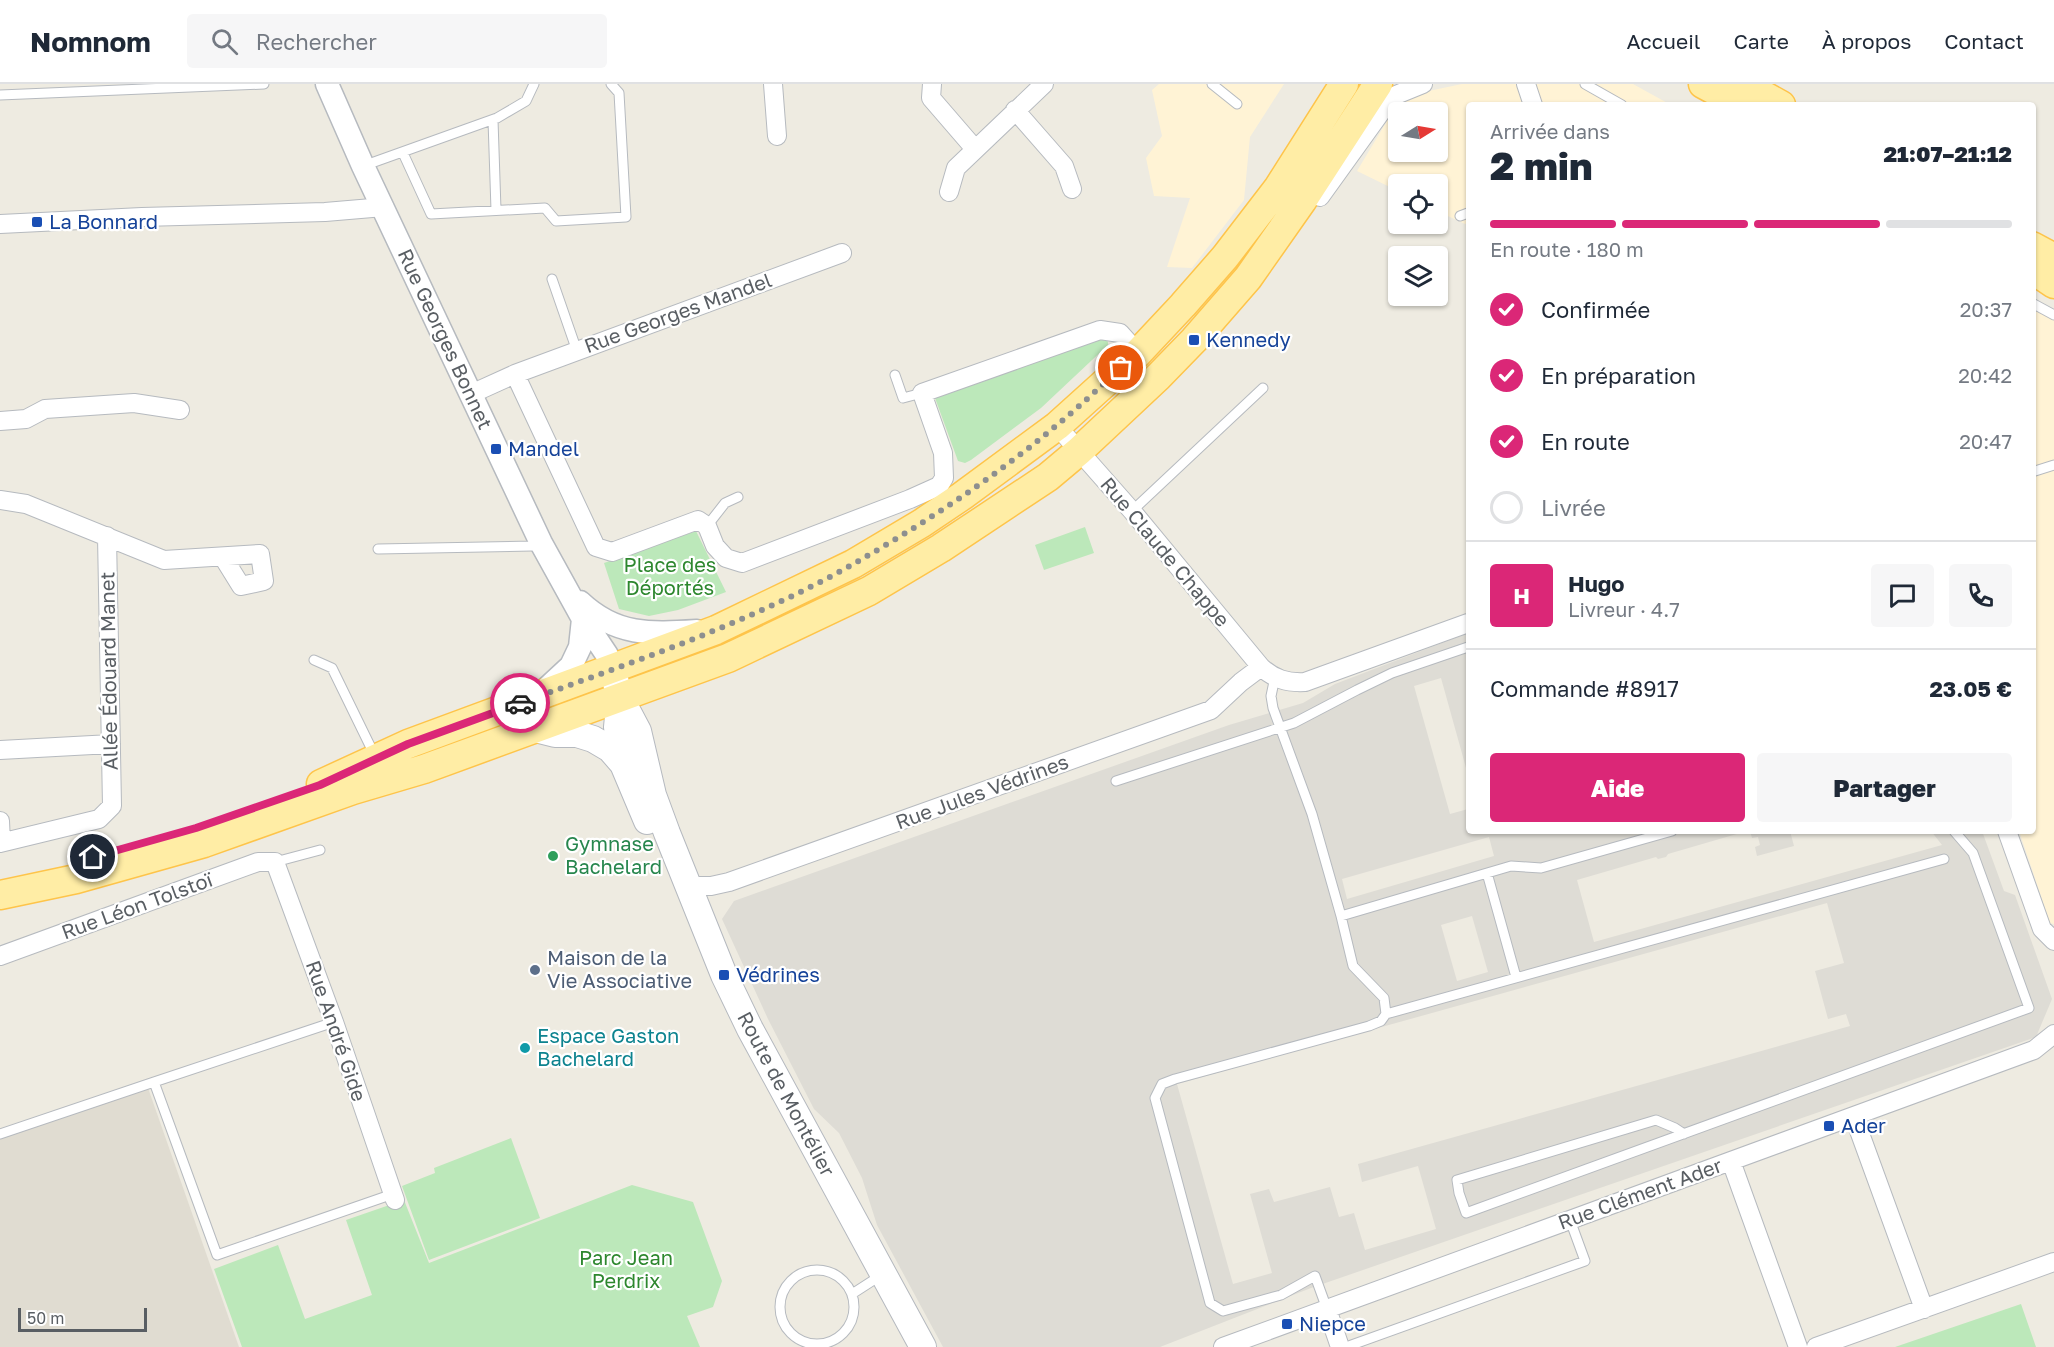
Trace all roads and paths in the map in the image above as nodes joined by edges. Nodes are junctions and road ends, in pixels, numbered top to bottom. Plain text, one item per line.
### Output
1 (264, 84) edge
2 (327, 84) edge
3 (534, 84) edge
4 (611, 84) edge
5 (773, 84) edge
6 (932, 84) edge
7 (1044, 84) edge
8 (1212, 84) edge
9 (1378, 84) edge
10 (1423, 84) edge
11 (1526, 84) edge
12 (1585, 84) edge
13 (1703, 84) edge
14 (1743, 84) edge
15 (0, 95) edge
16 (1771, 96) edge
17 (1532, 102) edge
18 (1618, 102) edge
19 (1736, 102) edge
20 (1237, 104) dead end
21 (1015, 110) junction
22 (493, 120) junction
23 (1342, 126) edge
24 (777, 136) dead end
25 (975, 149) junction
26 (403, 153) junction
27 (363, 166) junction
28 (1072, 189) dead end
29 (949, 192) dead end
30 (384, 207) junction
31 (496, 210) junction
32 (0, 225) edge
33 (2036, 248) edge
34 (842, 253) dead end
35 (2054, 258) edge
36 (552, 279) dead end
37 (2043, 280) edge
38 (2054, 291) edge
39 (2036, 305) edge
40 (2054, 315) edge
41 (577, 351) junction
42 (1138, 353) junction
43 (515, 374) junction
44 (895, 375) dead end
45 (1263, 388) dead end
46 (922, 393) junction
47 (471, 394) junction
48 (180, 410) dead end
49 (0, 421) edge
50 (1056, 426) junction
51 (1079, 451) junction
52 (2054, 465) edge
53 (2036, 471) edge
54 (953, 487) junction
55 (738, 497) dead end
56 (0, 500) edge
57 (916, 511) junction
58 (1132, 512) junction
59 (707, 526) junction
60 (107, 537) junction
61 (541, 543) junction
62 (378, 549) dead end
63 (223, 556) dead end
64 (588, 617) junction
65 (1466, 624) edge
66 (716, 630) junction
67 (1466, 648) edge
68 (314, 660) dead end
69 (609, 662) junction
70 (1268, 672) junction
71 (539, 696) junction
72 (621, 697) junction
73 (1280, 727) junction
74 (535, 729) junction
75 (111, 744) junction
76 (0, 750) edge
77 (377, 758) junction
78 (623, 764) junction
79 (1116, 781) dead end
80 (0, 820) edge
81 (1661, 834) edge
82 (1957, 834) edge
83 (2008, 834) edge
84 (0, 843) edge
85 (320, 850) dead end
86 (1944, 859) dead end
87 (275, 862) junction
88 (1487, 873) junction
89 (0, 879) edge
90 (688, 886) junction
91 (0, 895) edge
92 (1341, 916) junction
93 (2054, 941) edge
94 (0, 956) edge
95 (1516, 977) junction
96 (1386, 1014) junction
97 (334, 1022) junction
98 (2054, 1035) edge
99 (154, 1082) junction
100 (1854, 1117) junction
101 (0, 1134) edge
102 (1684, 1134) junction
103 (1731, 1161) junction
104 (394, 1197) joint
105 (1570, 1220) junction
106 (2054, 1262) edge
107 (870, 1282) junction
108 (1327, 1309) junction
109 (1924, 1309) junction
110 (826, 1346) edge
111 (909, 1347) edge
112 (923, 1347) edge
113 (1223, 1347) edge
114 (1340, 1347) edge
115 (1346, 1347) edge
116 (1798, 1347) edge
117 (1816, 1347) edge

1 - 15 lane
2 - 27 street, Rue Georges Bonnet
3 - 22 lane
4 - 31 lane
5 - 24 street
6 - 25 street
7 - 21 street
8 - 20 lane
9 - 23 main road
10 - 23 street
11 - 17 street
12 - 18 lane
13 - 19 main road
14 - 16 main road
21 - 25 street
21 - 28 street
22 - 26 lane
22 - 31 lane
23 - 42 main road
23 - 51 main road
25 - 29 street
26 - 27 lane
26 - 31 lane
27 - 30 street, Rue Georges Bonnet
30 - 32 street
30 - 47 street, Rue Georges Bonnet
33 - 35 main road
34 - 41 street, Rue Georges Mandel
36 - 41 lane
37 - 38 lane
39 - 40 lane
41 - 43 street, Rue Georges Mandel
42 - 46 street
42 - 50 main road
43 - 47 street, Rue Georges Mandel
43 - 59 street
44 - 46 lane
45 - 58 lane
46 - 54 street
47 - 61 street, Rue Georges Bonnet
48 - 49 street
50 - 51 street, Rue Claude Chappe
50 - 54 main road
51 - 58 street, Rue Claude Chappe
51 - 72 main road
52 - 53 lane
54 - 57 main road
55 - 59 lane
56 - 60 street, Allée Édouard Manet
57 - 59 street
57 - 66 main road
58 - 70 street, Rue Claude Chappe
60 - 63 street, Allée Édouard Manet
60 - 75 street, Allée Édouard Manet
61 - 62 lane
61 - 64 street, Rue Georges Bonnet
64 - 66 street
64 - 69 street, Rue Georges Bonnet
64 - 71 street
65 - 70 street
66 - 69 main road
67 - 73 lane
68 - 77 lane
69 - 71 main road
69 - 72 main road, Route de Montélier
70 - 73 lane
70 - 90 street, Rue Jules Védrines
71 - 77 main road
72 - 74 main road
72 - 78 main road, Route de Montélier
72 - 90 main road, Route de Montélier
73 - 79 lane
73 - 92 lane
74 - 78 main road, Route de Montélier
74 - 91 main road
75 - 76 street
75 - 84 street, Allée Édouard Manet
77 - 89 main road
78 - 107 main road, Route de Montélier
80 - 84 street
81 - 88 lane
82 - 102 lane
83 - 93 street
85 - 87 lane
86 - 95 lane
87 - 94 street, Rue Léon Tolstoï
87 - 97 street, Rue André Gide
88 - 92 lane
88 - 95 lane
90 - 107 main road, Route de Montélier
92 - 96 lane
95 - 96 lane
96 - 108 lane
97 - 99 lane
97 - 104 street, Rue André Gide
98 - 100 street, Rue Clément Ader
99 - 101 lane
99 - 104 lane
100 - 103 street, Rue Clément Ader
100 - 109 street
102 - 102 lane
103 - 105 street, Rue Clément Ader
103 - 116 street
105 - 108 street, Rue Clément Ader
105 - 115 lane
106 - 109 street
107 - 110 lane
107 - 110 lane
107 - 111 main road, Route de Montélier
107 - 112 main road, Route de Montélier
108 - 113 street, Rue Clément Ader
108 - 114 street
109 - 117 street

